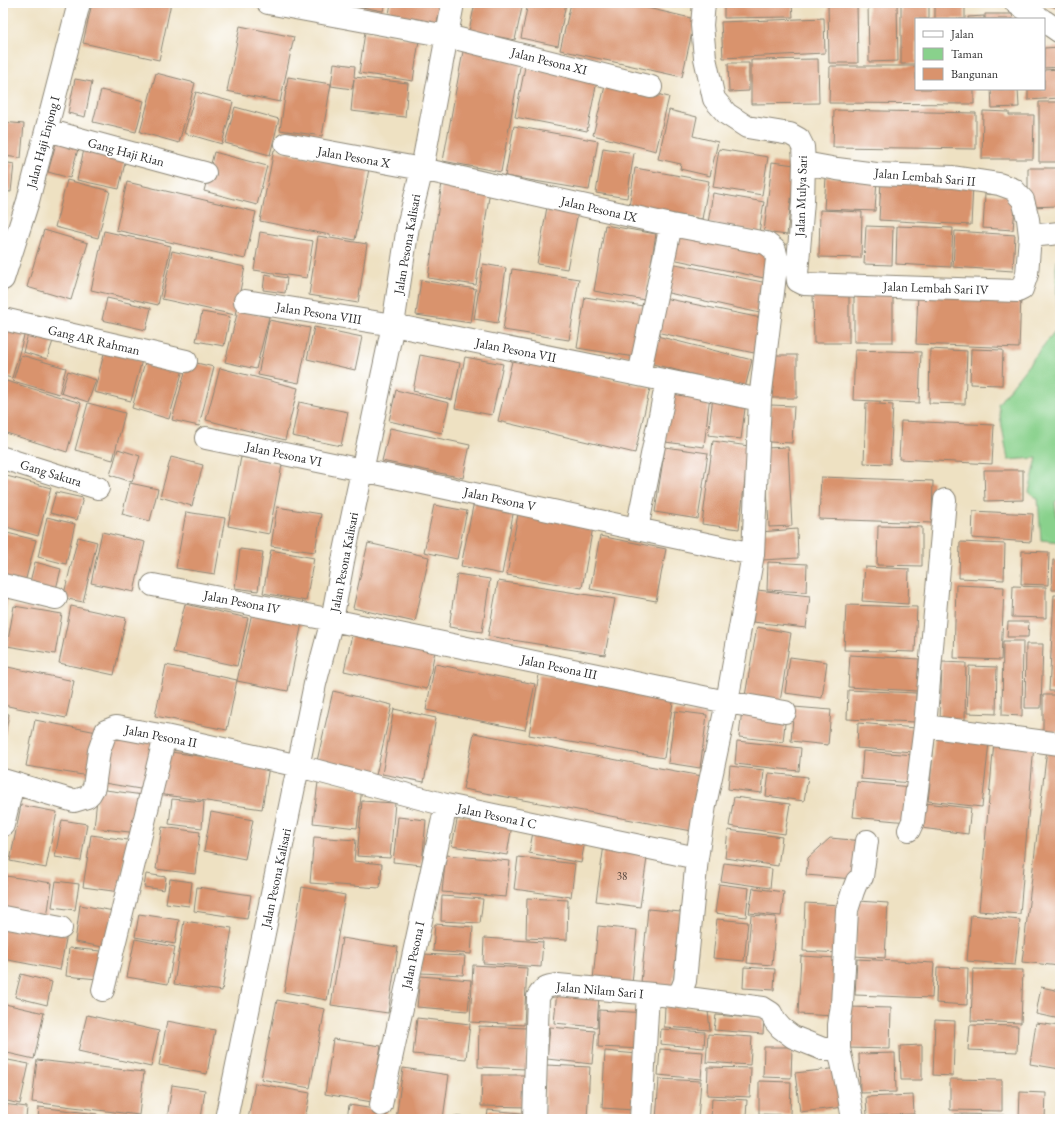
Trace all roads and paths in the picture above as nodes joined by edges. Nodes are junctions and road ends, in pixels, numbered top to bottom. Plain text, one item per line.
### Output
1 (79, 3) edge
2 (268, 3) edge
3 (453, 3) edge
4 (704, 3) edge
5 (1016, 3) edge
6 (1039, 18) edge
7 (1045, 22) edge
8 (1060, 32) edge
9 (447, 36) junction
10 (651, 86) dead end
11 (46, 130) junction
12 (286, 144) dead end
13 (804, 163) junction
14 (422, 169) junction
15 (205, 173) dead end
16 (672, 226) junction
17 (1060, 234) edge
18 (1030, 236) junction
19 (3, 279) edge
20 (798, 281) joint
21 (245, 301) dead end
22 (3, 319) edge
23 (393, 325) junction
24 (186, 361) dead end
25 (639, 374) junction
26 (667, 381) junction
27 (760, 400) junction
28 (206, 438) dead end
29 (3, 458) edge
30 (362, 470) junction
31 (98, 488) dead end
32 (945, 500) dead end
33 (637, 529) junction
34 (753, 554) junction
35 (3, 585) edge
36 (152, 585) dead end
37 (56, 598) dead end
38 (332, 620) junction
39 (727, 702) junction
40 (785, 712) dead end
41 (925, 726) junction
42 (166, 736) junction
43 (1060, 744) edge
44 (299, 766) junction
45 (8, 782) edge
46 (446, 805) junction
47 (3, 825) edge
48 (909, 830) dead end
49 (867, 841) dead end
50 (697, 858) junction
51 (3, 917) edge
52 (61, 928) dead end
53 (679, 988) junction
54 (103, 990) dead end
55 (648, 994) junction
56 (839, 1049) junction
57 (381, 1105) dead end
58 (226, 1119) edge
59 (534, 1119) edge
60 (641, 1119) edge
61 (853, 1119) edge

1 - 11 street, Jalan Haji Enjong I
2 - 9 street, Jalan Pesona XI
3 - 9 street, Jalan Pesona Kalisari
4 - 13 street, Jalan Mulya Sari
5 - 6 street
7 - 8 street
9 - 10 street, Jalan Pesona XI
9 - 14 street, Jalan Pesona Kalisari
11 - 15 street, Gang Haji Rian
11 - 19 street, Jalan Haji Enjong I
12 - 14 street, Jalan Pesona X
13 - 18 street, Jalan Lembah Sari II
13 - 20 street, Jalan Mulya Sari
14 - 16 street, Jalan Pesona IX
14 - 23 street, Jalan Pesona Kalisari
16 - 25 street
16 - 27 street, Jalan Pesona IX
17 - 18 street
18 - 20 street, Jalan Lembah Sari IV
21 - 23 street, Jalan Pesona VIII
22 - 24 street, Gang AR Rahman
23 - 25 street, Jalan Pesona VII
23 - 30 street, Jalan Pesona Kalisari
25 - 26 street, Jalan Pesona VII
26 - 27 street, Jalan Pesona VII
26 - 33 street
27 - 34 street
28 - 30 street, Jalan Pesona VI
29 - 31 street, Gang Sakura
30 - 33 street, Jalan Pesona V
30 - 38 street, Jalan Pesona Kalisari
32 - 41 street
33 - 34 street, Jalan Pesona V
34 - 39 street
35 - 37 street
36 - 38 street, Jalan Pesona IV
38 - 39 street, Jalan Pesona III
38 - 44 street, Jalan Pesona Kalisari
39 - 40 street, Jalan Pesona III
39 - 50 street
41 - 43 street
41 - 48 street
42 - 44 street, Jalan Pesona II
42 - 45 street, Jalan Pesona II
42 - 54 street
44 - 46 street, Jalan Pesona I C
44 - 58 street, Jalan Pesona Kalisari
45 - 47 street
46 - 50 street, Jalan Pesona I C
46 - 57 street, Jalan Pesona I
49 - 56 street
50 - 53 street
51 - 52 street
53 - 55 street, Jalan Nilam Sari I
53 - 56 street, Jalan Nilam Sari I
55 - 59 street, Jalan Nilam Sari I
55 - 60 street
56 - 61 street

